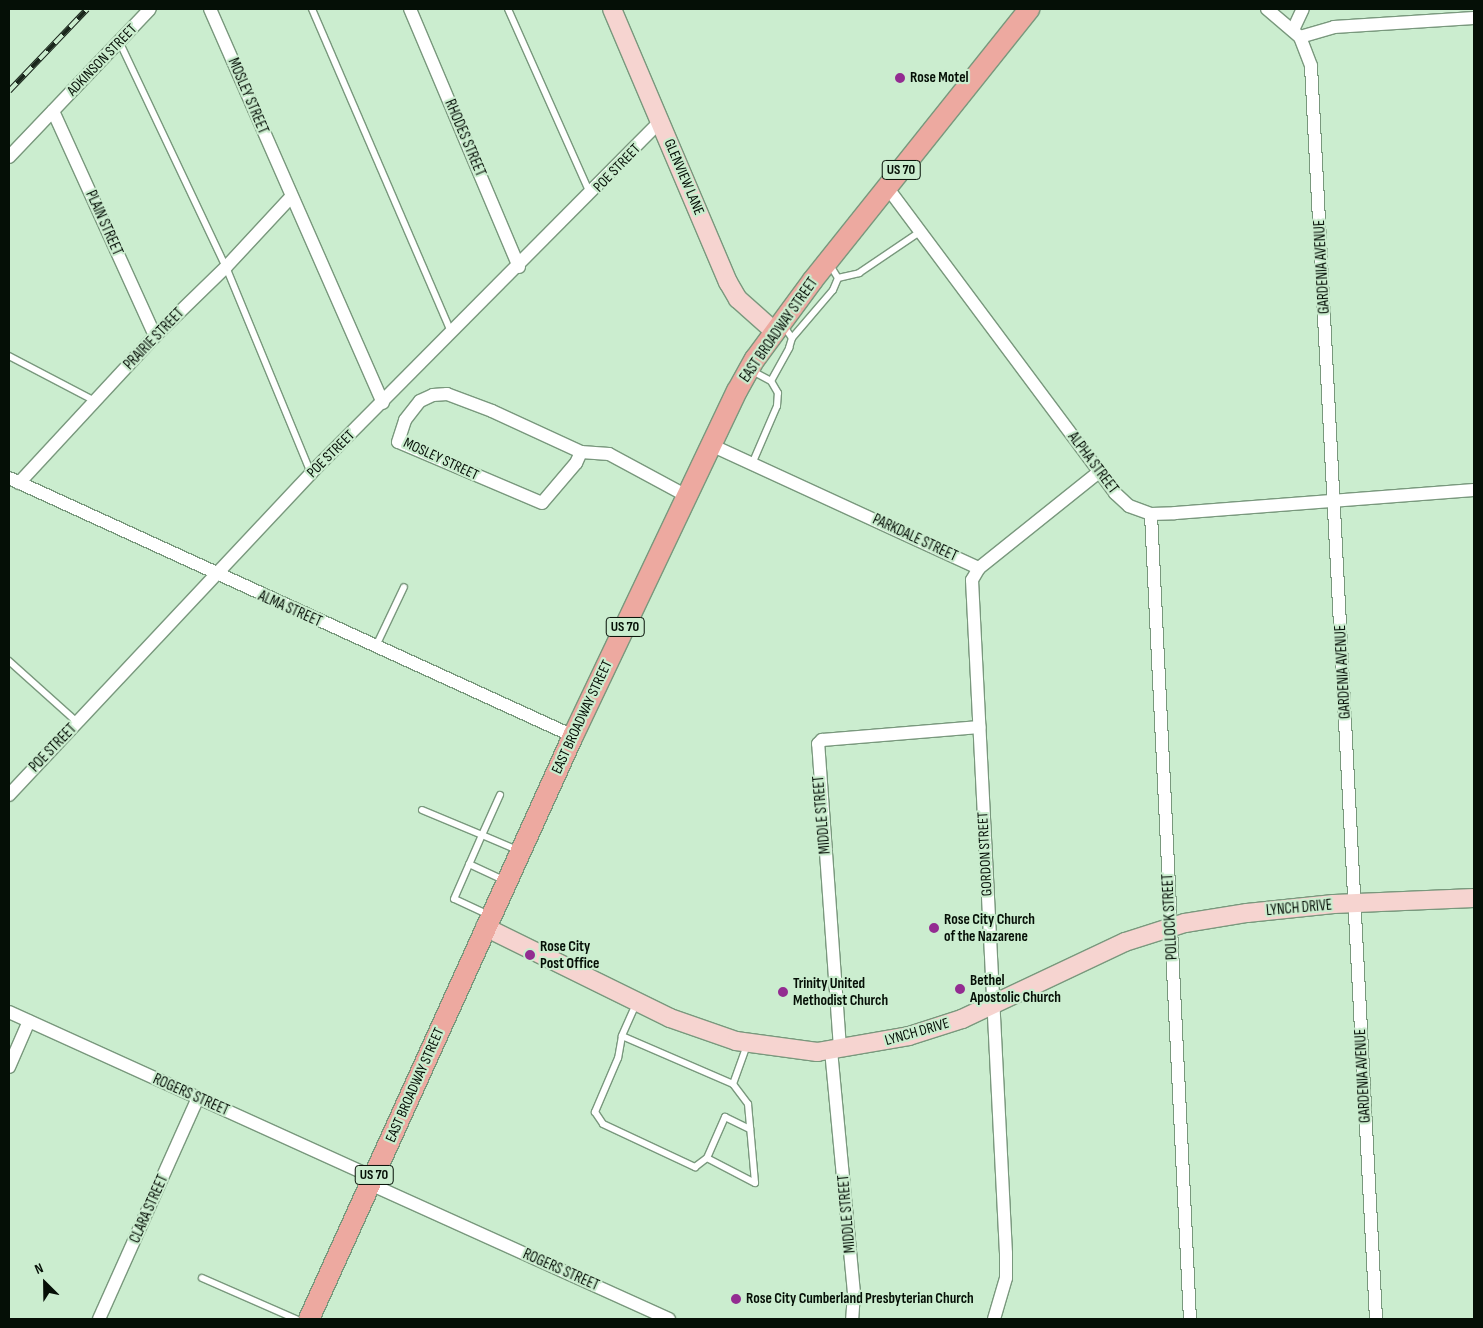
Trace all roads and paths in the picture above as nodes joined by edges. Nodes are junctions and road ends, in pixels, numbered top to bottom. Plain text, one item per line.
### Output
1 (150, 9) edge
2 (210, 9) edge
3 (312, 9) edge
4 (410, 9) edge
5 (508, 9) edge
6 (612, 9) edge
7 (1029, 9) edge
8 (1266, 9) edge
9 (1303, 9) edge
10 (1474, 18) edge
11 (1296, 33) junction
12 (119, 41) junction
13 (53, 111) junction
14 (660, 121) junction
15 (9, 157) edge
16 (887, 187) junction
17 (591, 195) junction
18 (291, 196) junction
19 (921, 231) junction
20 (226, 267) junction
21 (519, 267) junction
22 (832, 270) junction
23 (782, 331) junction
24 (452, 334) junction
25 (155, 336) junction
26 (9, 356) edge
27 (750, 369) junction
28 (771, 381) junction
29 (94, 401) junction
30 (383, 403) junction
31 (711, 445) junction
32 (581, 452) junction
33 (752, 464) junction
34 (1099, 472) junction
35 (311, 474) junction
36 (14, 480) edge
37 (1474, 490) edge
38 (687, 496) junction
39 (1334, 501) junction
40 (1151, 514) junction
41 (979, 568) junction
42 (216, 574) junction
43 (404, 587) dead end
44 (376, 647) junction
45 (9, 661) edge
46 (77, 722) junction
47 (979, 727) junction
48 (572, 736) junction
49 (9, 794) edge
50 (500, 795) dead end
51 (422, 810) dead end
52 (482, 835) junction
53 (520, 851) junction
54 (469, 864) junction
55 (506, 881) junction
56 (1474, 898) edge
57 (1354, 903) junction
58 (488, 922) junction
59 (1171, 927) junction
60 (636, 1003) junction
61 (993, 1005) junction
62 (9, 1012) edge
63 (29, 1021) junction
64 (622, 1036) junction
65 (747, 1044) junction
66 (836, 1049) junction
67 (9, 1067) edge
68 (733, 1084) junction
69 (198, 1098) junction
70 (750, 1129) junction
71 (707, 1158) junction
72 (372, 1181) junction
73 (202, 1278) dead end
74 (99, 1319) edge
75 (296, 1319) edge
76 (309, 1319) edge
77 (669, 1319) edge
78 (852, 1319) edge
79 (994, 1319) edge
80 (1190, 1319) edge
81 (1376, 1319) edge

1 - 12 street, ADKINSON STREET
2 - 18 street, MOSLEY STREET
3 - 24 lane
4 - 21 street, RHODES STREET
5 - 17 lane
6 - 14 main road, GLENVIEW LANE
7 - 16 main road, EAST BROADWAY STREET / US 70
8 - 11 street
9 - 11 street
10 - 11 street
11 - 39 street, GARDENIA AVENUE
12 - 13 street, ADKINSON STREET
12 - 20 lane
13 - 15 street, ADKINSON STREET
13 - 25 street, PLAIN STREET
14 - 17 street, POE STREET
14 - 23 main road, GLENVIEW LANE
16 - 19 street, ALPHA STREET
16 - 22 main road, EAST BROADWAY STREET / US 70
17 - 21 street, POE STREET
18 - 20 street, PRAIRIE STREET
18 - 30 street, MOSLEY STREET
19 - 22 lane
19 - 34 street, ALPHA STREET
20 - 25 street, PRAIRIE STREET
20 - 35 lane
21 - 24 street, POE STREET
22 - 23 main road, EAST BROADWAY STREET / US 70
23 - 27 main road, EAST BROADWAY STREET / US 70
23 - 28 lane
24 - 30 street, POE STREET
25 - 29 street, PRAIRIE STREET
26 - 29 lane
27 - 28 lane
27 - 31 main road, EAST BROADWAY STREET / US 70
28 - 33 lane
29 - 36 street, PRAIRIE STREET
30 - 35 street, POE STREET
31 - 33 street, PARKDALE STREET
31 - 38 main road, EAST BROADWAY STREET / US 70
32 - 32 street, MOSLEY STREET
32 - 38 street, MOSLEY STREET
33 - 41 street, PARKDALE STREET
34 - 40 street, ALPHA STREET
34 - 41 street
35 - 42 street, POE STREET
36 - 42 street, ALMA STREET
37 - 39 street, ALPHA STREET
38 - 48 main road, EAST BROADWAY STREET / US 70
39 - 40 street, ALPHA STREET
39 - 57 street, GARDENIA AVENUE
40 - 59 street, POLLOCK STREET
41 - 47 street, GORDON STREET
42 - 44 street, ALMA STREET
42 - 46 street, POE STREET
43 - 44 lane
44 - 48 street, ALMA STREET
45 - 46 lane
46 - 49 street, POE STREET
47 - 61 street, GORDON STREET
47 - 66 street, MIDDLE STREET
48 - 53 main road, EAST BROADWAY STREET / US 70
50 - 52 lane
51 - 52 lane
52 - 53 lane
52 - 54 lane
53 - 55 main road, EAST BROADWAY STREET / US 70
54 - 55 lane
54 - 58 lane
55 - 58 main road, EAST BROADWAY STREET / US 70
56 - 57 main road, LYNCH DRIVE
57 - 59 main road, LYNCH DRIVE
57 - 81 street, GARDENIA AVENUE
58 - 60 main road, LYNCH DRIVE
58 - 72 main road, EAST BROADWAY STREET / US 70
59 - 61 main road, LYNCH DRIVE
59 - 80 street, POLLOCK STREET
60 - 64 lane
60 - 65 main road, LYNCH DRIVE
61 - 66 main road, LYNCH DRIVE
61 - 79 street, GORDON STREET
62 - 63 street, ROGERS STREET
63 - 67 street
63 - 69 street, ROGERS STREET
64 - 68 lane
64 - 71 lane
65 - 66 main road, LYNCH DRIVE
65 - 68 lane
66 - 78 street, MIDDLE STREET
68 - 70 lane
69 - 72 street, ROGERS STREET
69 - 74 street, CLARA STREET
70 - 71 lane
70 - 71 lane
72 - 76 main road, EAST BROADWAY STREET / US 70
72 - 77 street, ROGERS STREET
73 - 75 lane

